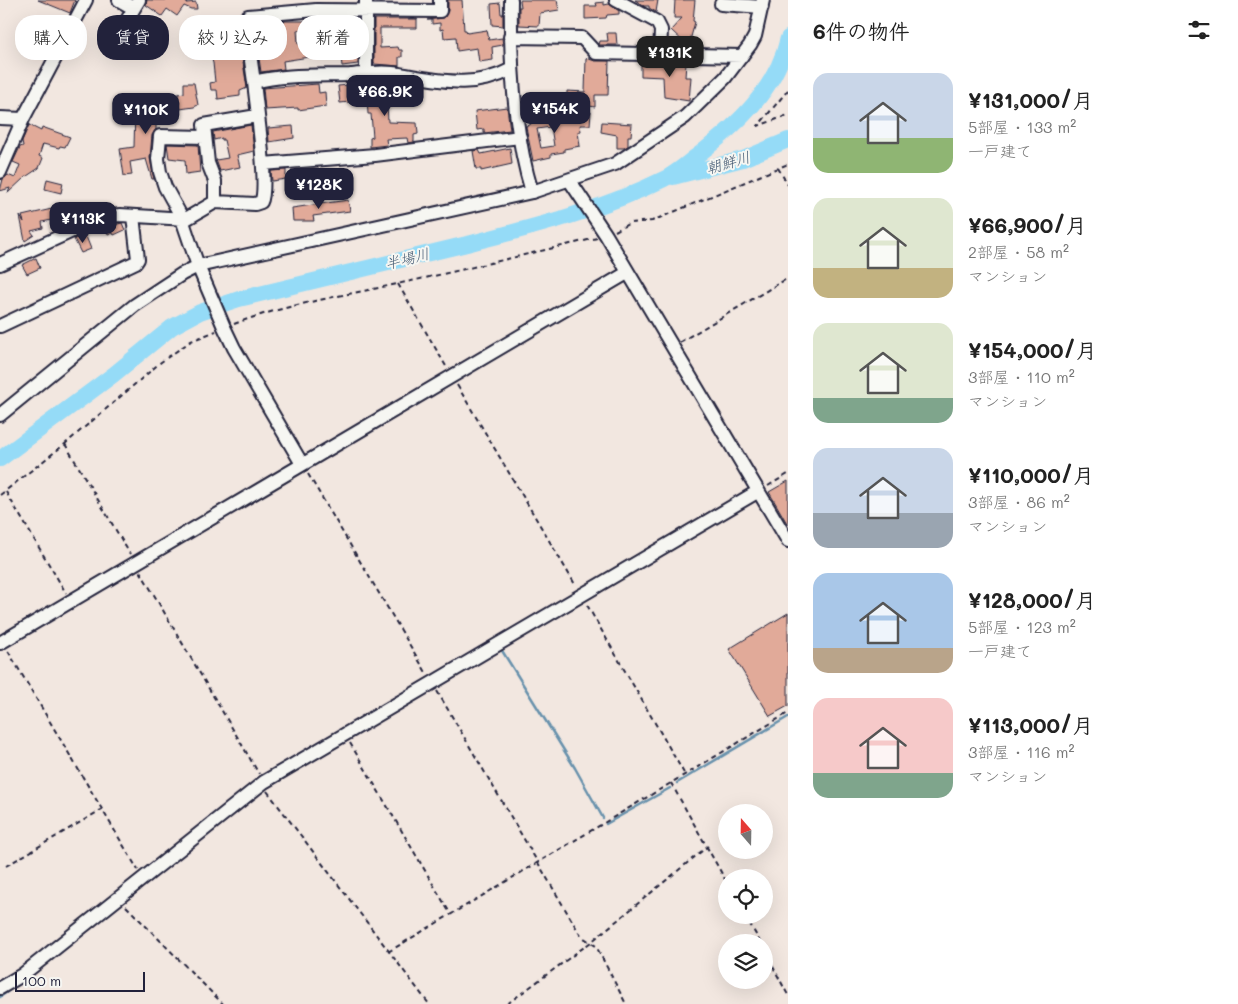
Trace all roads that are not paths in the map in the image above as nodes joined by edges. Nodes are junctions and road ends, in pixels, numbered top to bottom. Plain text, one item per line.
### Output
1 (86, 0) edge
2 (119, 0) edge
3 (440, 0) edge
4 (511, 0) edge
5 (616, 0) edge
6 (763, 3) edge
7 (136, 4) edge
8 (721, 4) dead end
9 (366, 5) edge
10 (130, 15) edge
11 (510, 37) junction
12 (660, 54) junction
13 (742, 56) junction
14 (512, 68) junction
15 (366, 74) junction
16 (254, 82) junction
17 (257, 116) junction
18 (0, 118) edge
19 (23, 119) junction
20 (205, 137) junction
21 (520, 137) junction
22 (263, 164) junction
23 (0, 172) edge
24 (572, 183) junction
25 (532, 192) junction
26 (215, 202) junction
27 (133, 216) junction
28 (182, 220) junction
29 (0, 264) edge
30 (199, 268) junction
31 (627, 272) junction
32 (0, 326) edge
33 (0, 415) edge
34 (302, 464) junction
35 (757, 492) junction
36 (788, 541) edge
37 (1, 642) edge
38 (0, 988) edge

1 - 19 street
2 - 7 street
3 - 9 street
4 - 11 street
5 - 12 street
6 - 8 street
6 - 13 street
7 - 10 street
9 - 15 street
9 - 16 street
11 - 12 street
11 - 14 street
12 - 13 street
13 - 24 street
14 - 15 street
14 - 21 street
15 - 16 street
16 - 17 street
17 - 20 street
17 - 22 street
18 - 19 street
19 - 23 street
20 - 26 street
20 - 28 street
21 - 22 street
21 - 25 street
22 - 26 street
24 - 25 street
24 - 31 street
25 - 30 street
26 - 28 street
27 - 28 street
27 - 29 street
27 - 32 street
28 - 30 street
30 - 33 street
30 - 34 street
31 - 34 street
31 - 35 street
34 - 37 street
35 - 36 street
35 - 38 street

